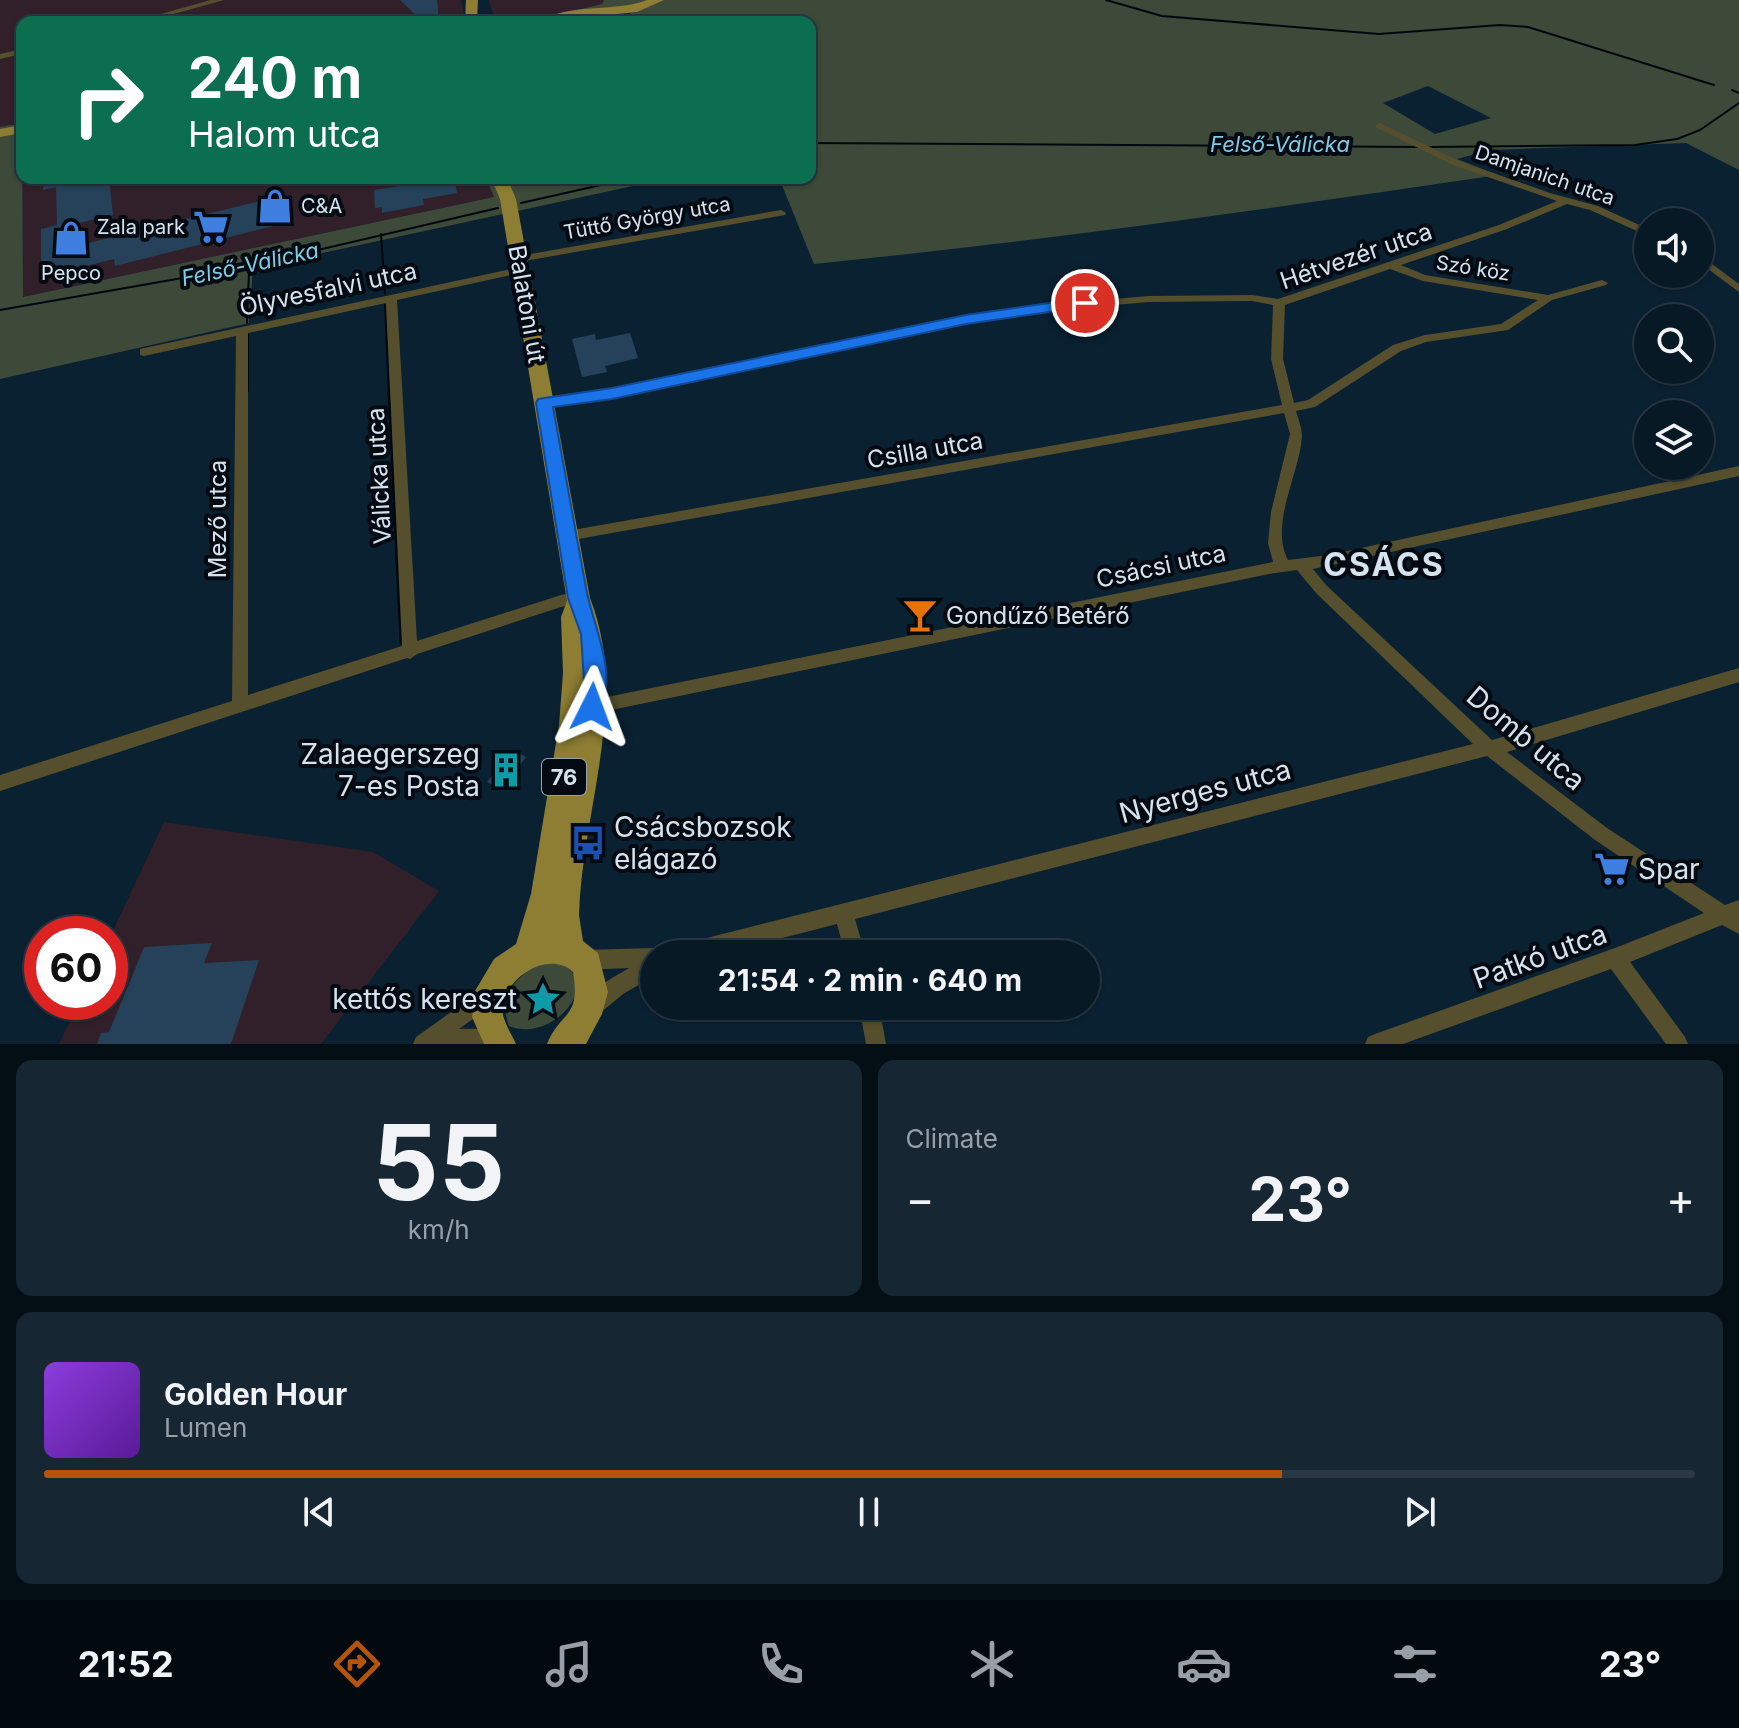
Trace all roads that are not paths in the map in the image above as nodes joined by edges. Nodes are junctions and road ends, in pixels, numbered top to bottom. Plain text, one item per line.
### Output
1 (220, 0) edge
2 (658, 0) edge
3 (613, 4) edge
4 (159, 16) edge
5 (571, 16) edge
6 (1380, 126) dead end
7 (501, 184) edge
8 (510, 184) edge
9 (1565, 201) junction
10 (509, 206) junction
11 (781, 213) dead end
12 (1634, 227) edge
13 (520, 265) junction
14 (1393, 266) junction
15 (1714, 269) edge
16 (1602, 283) dead end
17 (1739, 289) edge
18 (391, 297) junction
19 (1548, 298) junction
20 (1279, 303) junction
21 (242, 331) junction
22 (144, 352) dead end
23 (544, 403) junction
24 (1290, 407) junction
25 (1739, 471) edge
26 (567, 536) junction
27 (1293, 566) junction
28 (578, 598) junction
29 (410, 652) junction
30 (1739, 675) edge
31 (240, 706) junction
32 (592, 707) junction
33 (1489, 748) junction
34 (0, 783) edge
35 (844, 915) junction
36 (1734, 917) edge
37 (741, 940) edge
38 (851, 940) edge
39 (527, 953) junction
40 (576, 955) junction
41 (640, 957) edge
42 (1615, 958) junction
43 (640, 973) edge
44 (491, 993) junction
45 (589, 1010) junction
46 (872, 1020) edge
47 (499, 1043) edge
48 (425, 1044) edge
49 (563, 1044) edge
50 (876, 1044) edge
51 (1375, 1044) edge
52 (1678, 1044) edge

1 - 4 street
2 - 3 main road
3 - 5 main road
6 - 9 street, Damjanich utca
7 - 10 main road, Balatoni út / 76
8 - 10 main road, Balatoni út / 76
9 - 12 street, Damjanich utca
9 - 14 street, Hétvezér utca
10 - 13 main road, Balatoni út / 76
11 - 13 street, Tüttő György utca
13 - 18 street, Ölyvesfalvi utca
13 - 23 main road, Balatoni út / 76
14 - 19 street, Szó köz
14 - 20 street, Hétvezér utca
15 - 17 street
16 - 19 street
18 - 21 street, Ölyvesfalvi utca
18 - 29 street, Válicka utca
19 - 24 street, Csilla utca
20 - 23 street
20 - 24 street, Hétvezér utca
21 - 22 street, Ölyvesfalvi utca
21 - 31 street, Mező utca
23 - 26 main road, Balatoni út / 76
24 - 26 street, Csilla utca
24 - 27 street, Hétvezér utca
25 - 27 street, Csácsi utca
26 - 28 main road, Balatoni út / 76
27 - 32 street, Csácsi utca
27 - 33 street, Domb utca
28 - 29 street
28 - 32 main road, Balatoni út / 76
28 - 39 main road, Balatoni út / 76
29 - 31 street
30 - 33 street, Nyerges utca
31 - 34 street
32 - 40 main road, Balatoni út / 76
33 - 35 street, Nyerges utca
33 - 36 street, Domb utca
35 - 37 street, Nyerges utca
35 - 38 street
36 - 42 street, Patkó utca
39 - 40 main road
39 - 44 main road, 76
40 - 41 street
40 - 45 main road, 76
42 - 51 street, Patkó utca
42 - 52 street
43 - 45 street
44 - 47 main road
44 - 48 street
45 - 49 main road
46 - 50 street
47 - 48 street

